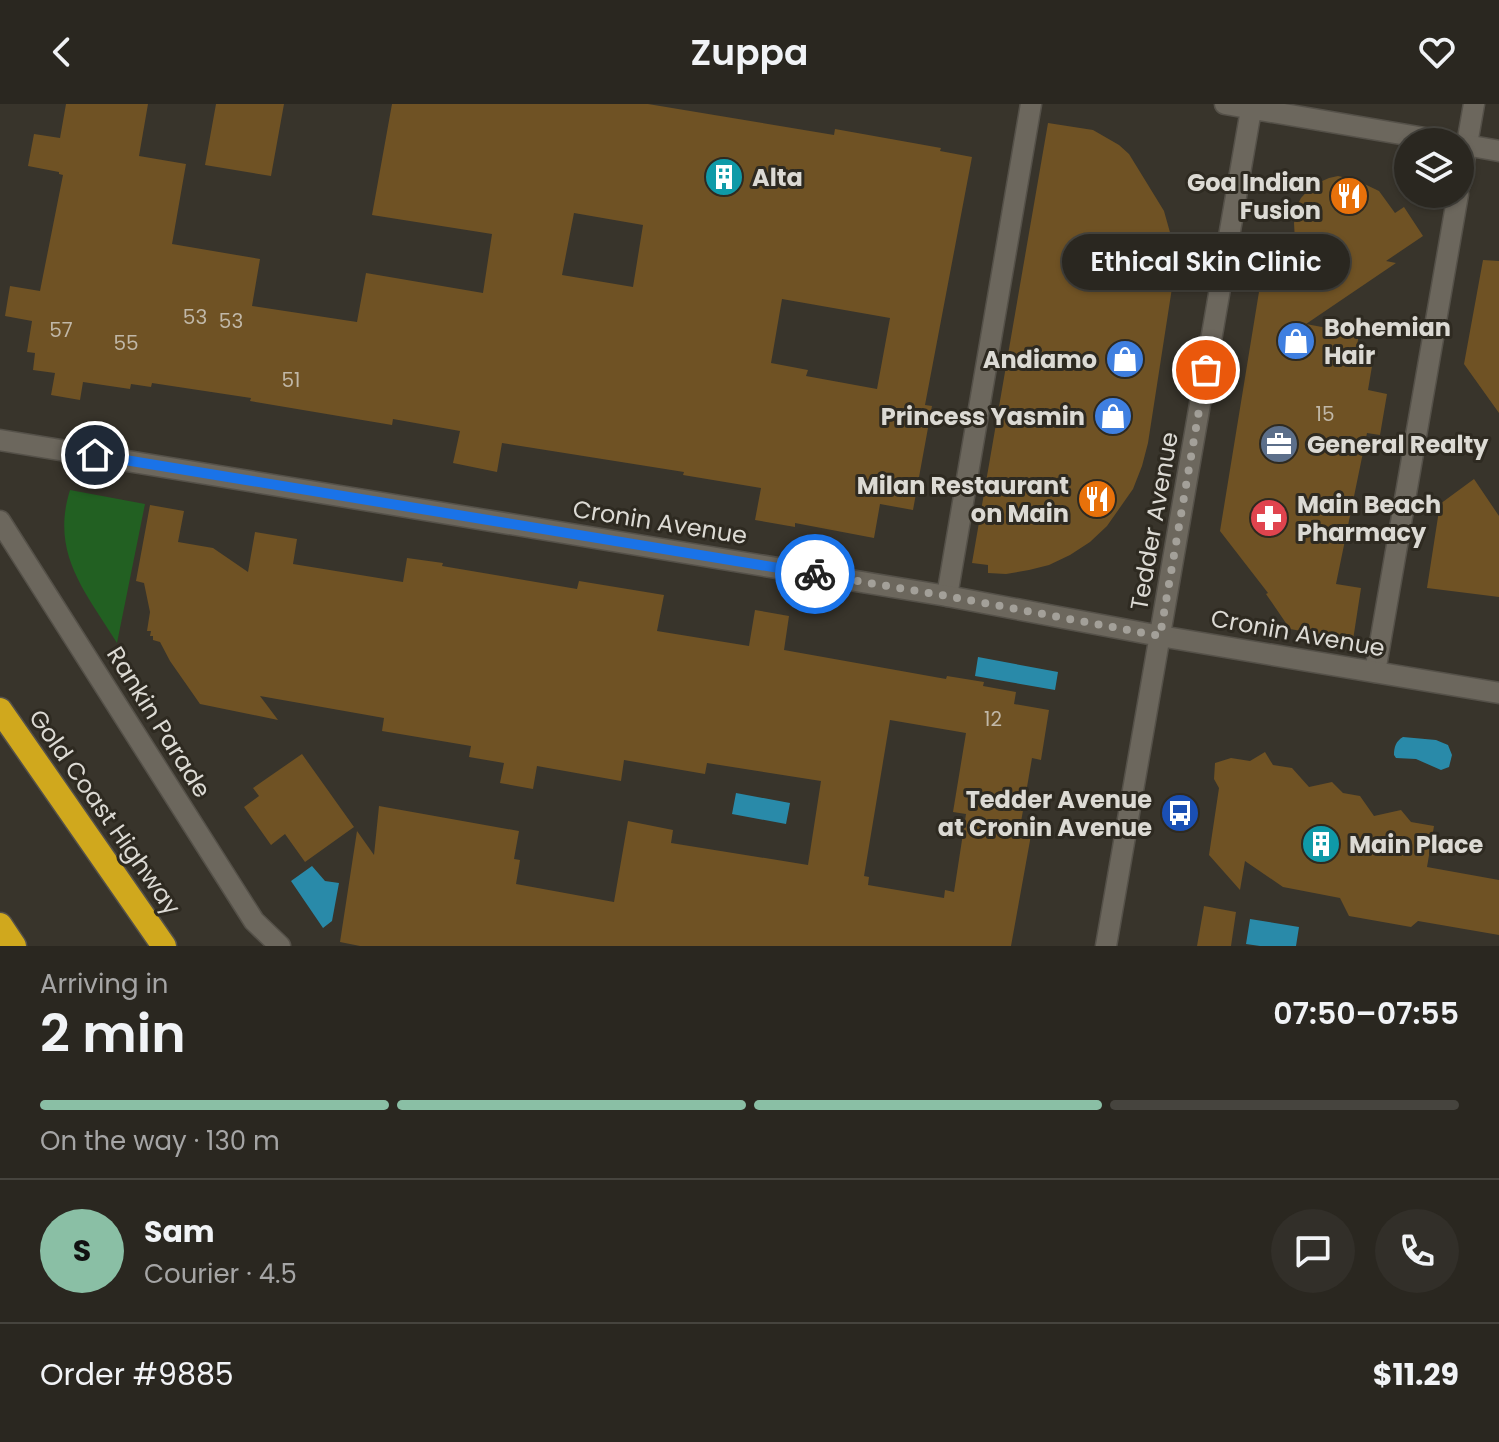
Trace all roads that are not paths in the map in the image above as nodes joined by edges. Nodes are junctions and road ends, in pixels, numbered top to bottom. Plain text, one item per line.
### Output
1 (1031, 104) edge
2 (1225, 104) edge
3 (1474, 104) edge
4 (1252, 107) edge
5 (1464, 128) edge
6 (1394, 133) edge
7 (1474, 147) edge
8 (1499, 151) edge
9 (1456, 208) edge
10 (0, 440) edge
11 (0, 521) edge
12 (947, 596) junction
13 (1160, 636) junction
14 (1375, 672) junction
15 (1499, 693) edge
16 (0, 710) edge
17 (0, 925) edge
18 (14, 946) edge
19 (164, 946) edge
20 (280, 946) edge
21 (1106, 946) edge

1 - 12 street
2 - 4 street
3 - 5 street
4 - 6 street
4 - 13 street, Tedder Avenue
7 - 8 street
9 - 14 street
10 - 12 street, Cronin Avenue
11 - 20 street, Rankin Parade
12 - 13 street, Cronin Avenue
13 - 14 street, Cronin Avenue
13 - 21 street, Tedder Avenue
14 - 15 street, Cronin Avenue
16 - 19 highway, Gold Coast Highway
17 - 18 highway

